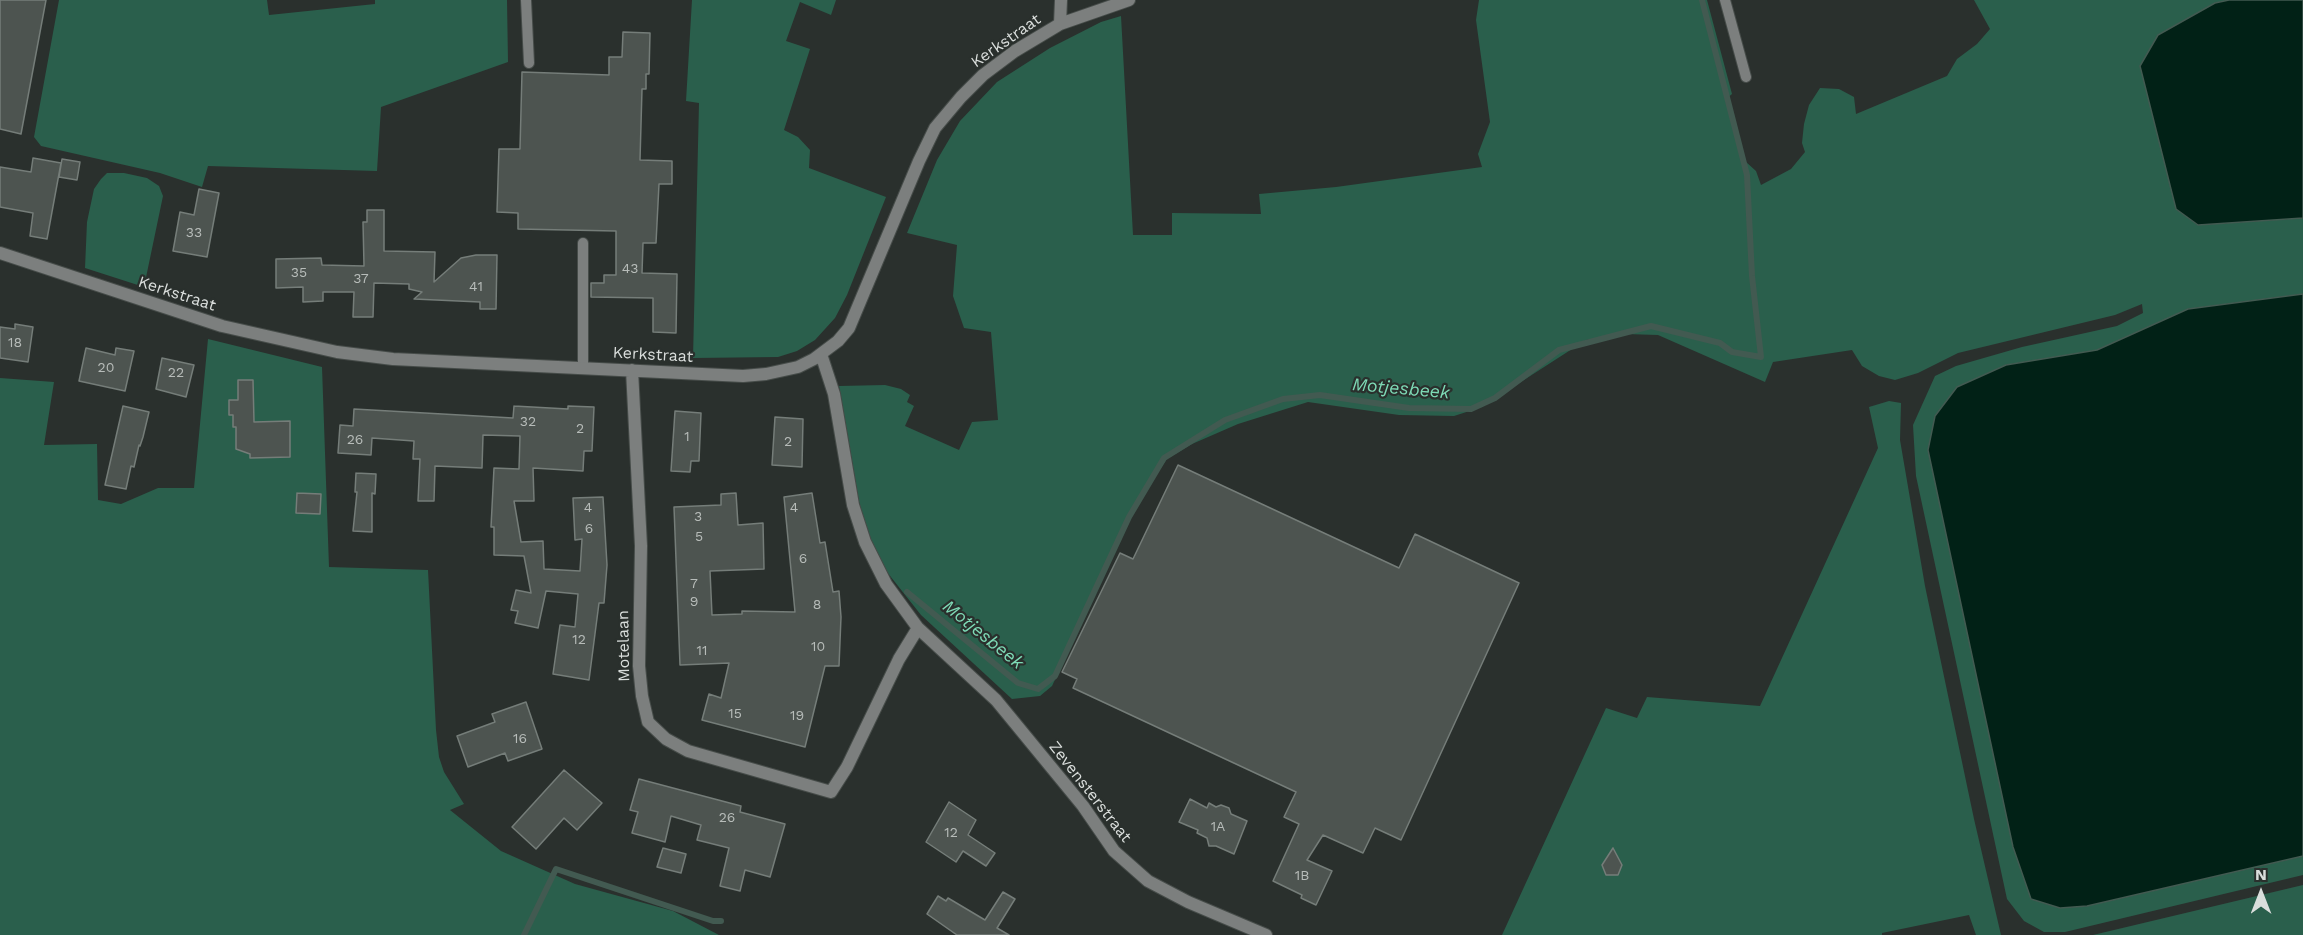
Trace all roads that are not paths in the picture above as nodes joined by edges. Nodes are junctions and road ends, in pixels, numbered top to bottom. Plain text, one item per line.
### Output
1 (526, 0) edge
2 (1061, 0) edge
3 (1129, 0) edge
4 (1725, 0) edge
5 (1060, 24) junction
6 (529, 63) dead end
7 (1746, 77) dead end
8 (582, 243) dead end
9 (0, 253) edge
10 (820, 354) junction
11 (582, 368) junction
12 (633, 370) junction
13 (918, 628) junction
14 (1266, 935) edge

1 - 6 lane
2 - 5 street
3 - 5 street, Kerkstraat
4 - 7 lane
5 - 10 street, Kerkstraat
8 - 11 lane
9 - 11 street, Kerkstraat
10 - 12 street, Kerkstraat
10 - 13 street, Zevensterstraat
11 - 12 street, Kerkstraat
12 - 13 street, Motelaan
13 - 14 street, Zevensterstraat

